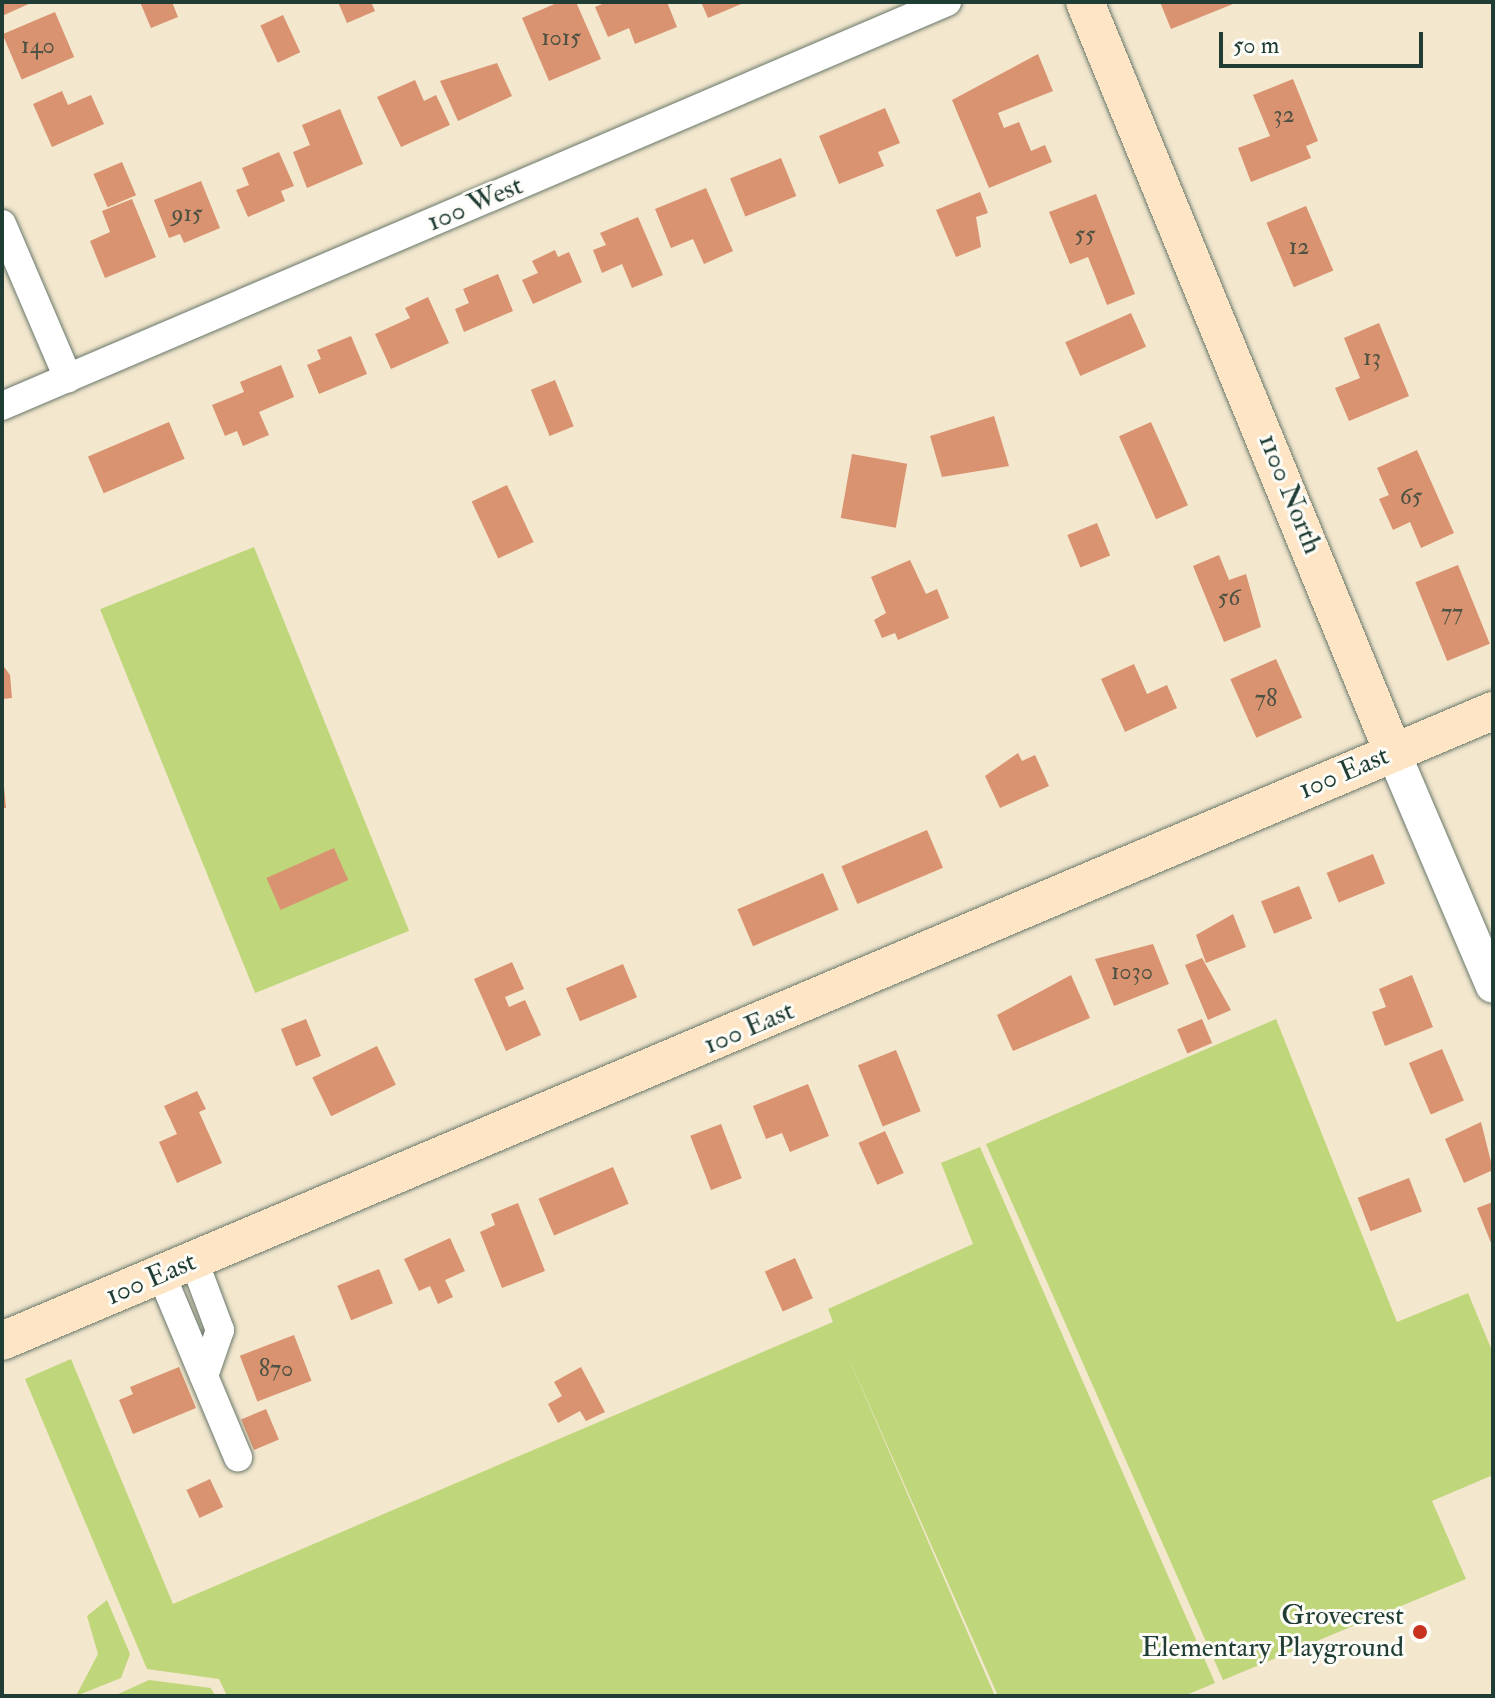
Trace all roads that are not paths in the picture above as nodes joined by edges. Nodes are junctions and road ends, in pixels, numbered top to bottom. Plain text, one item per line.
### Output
1 (947, 2) edge
2 (1085, 2) edge
3 (2, 224) edge
4 (68, 378) junction
5 (2, 406) edge
6 (1493, 711) edge
7 (1393, 752) junction
8 (1493, 986) edge
9 (178, 1268) junction
10 (2, 1341) edge
11 (238, 1457) dead end

1 - 4 street, 100 West
2 - 7 main road, 1100 North
3 - 4 street
4 - 5 street, 100 West
6 - 7 main road, 100 East
7 - 8 street, 1100 North
7 - 9 main road, 100 East
9 - 10 main road, 100 East
9 - 11 street

